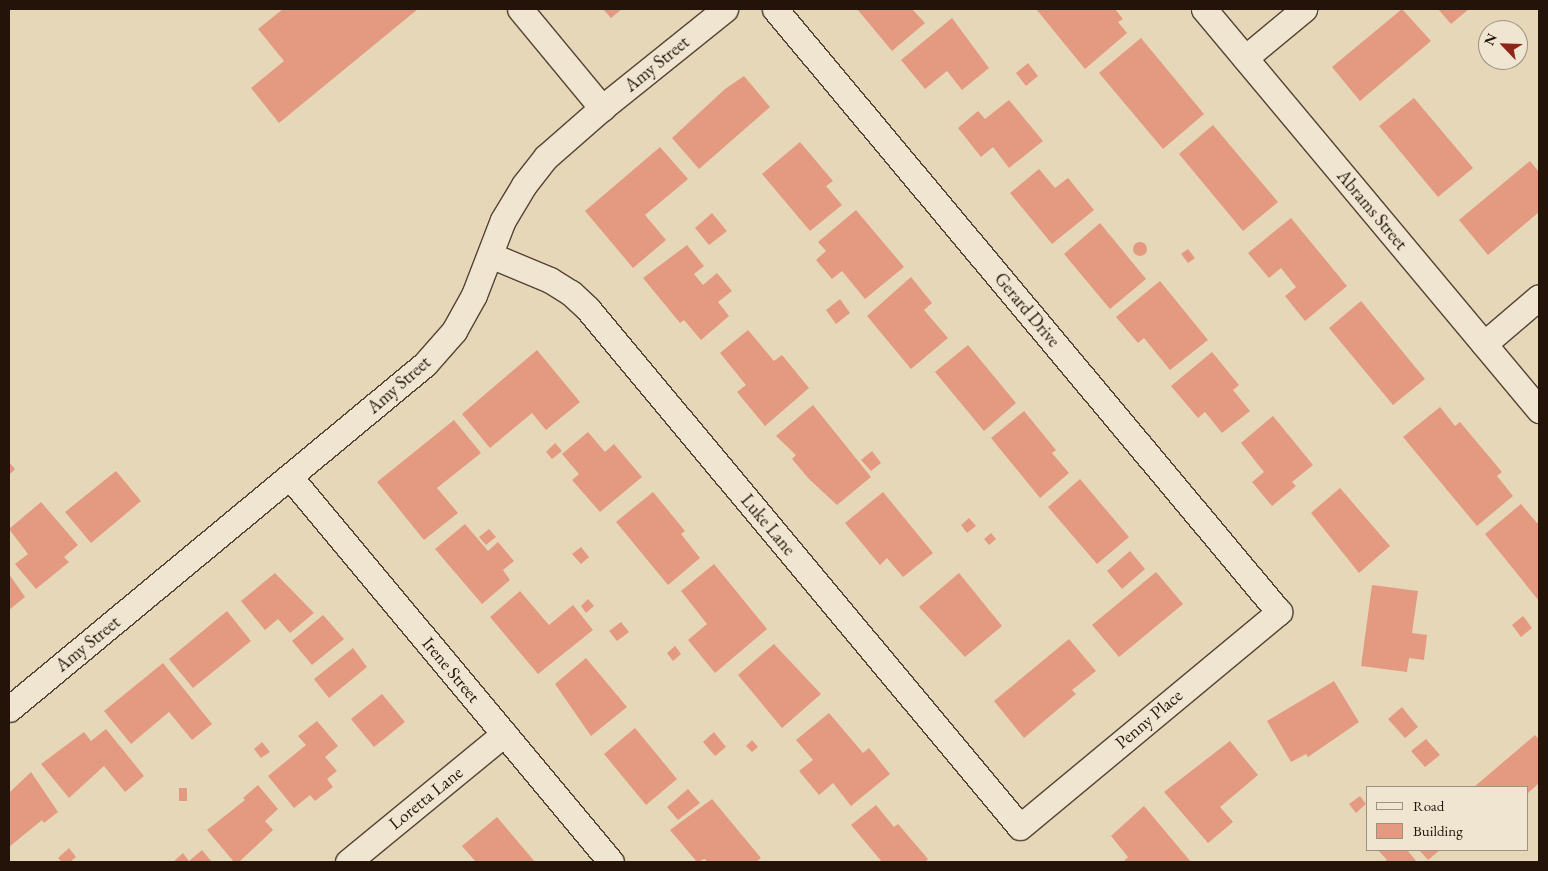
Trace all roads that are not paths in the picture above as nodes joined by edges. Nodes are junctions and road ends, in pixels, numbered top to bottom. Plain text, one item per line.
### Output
1 (520, 9) edge
2 (725, 9) edge
3 (775, 9) edge
4 (1204, 9) edge
5 (1304, 9) edge
6 (1245, 58) junction
7 (602, 108) junction
8 (490, 255) junction
9 (1539, 297) edge
10 (1484, 344) junction
11 (1539, 410) edge
12 (290, 477) junction
13 (1279, 612) joint
14 (9, 709) edge
15 (504, 734) junction
16 (1020, 827) joint
17 (348, 862) edge
18 (611, 862) edge

1 - 7 street
2 - 7 street, Amy Street
3 - 13 street, Gerard Drive
4 - 6 street, Abrams Street
5 - 6 street
6 - 10 street, Abrams Street
7 - 8 street, Amy Street
8 - 12 street, Amy Street
8 - 16 street, Luke Lane
9 - 10 street
10 - 11 street, Abrams Street
12 - 14 street, Amy Street
12 - 15 street, Irene Street
13 - 16 street, Penny Place
15 - 17 street, Loretta Lane
15 - 18 street, Irene Street

